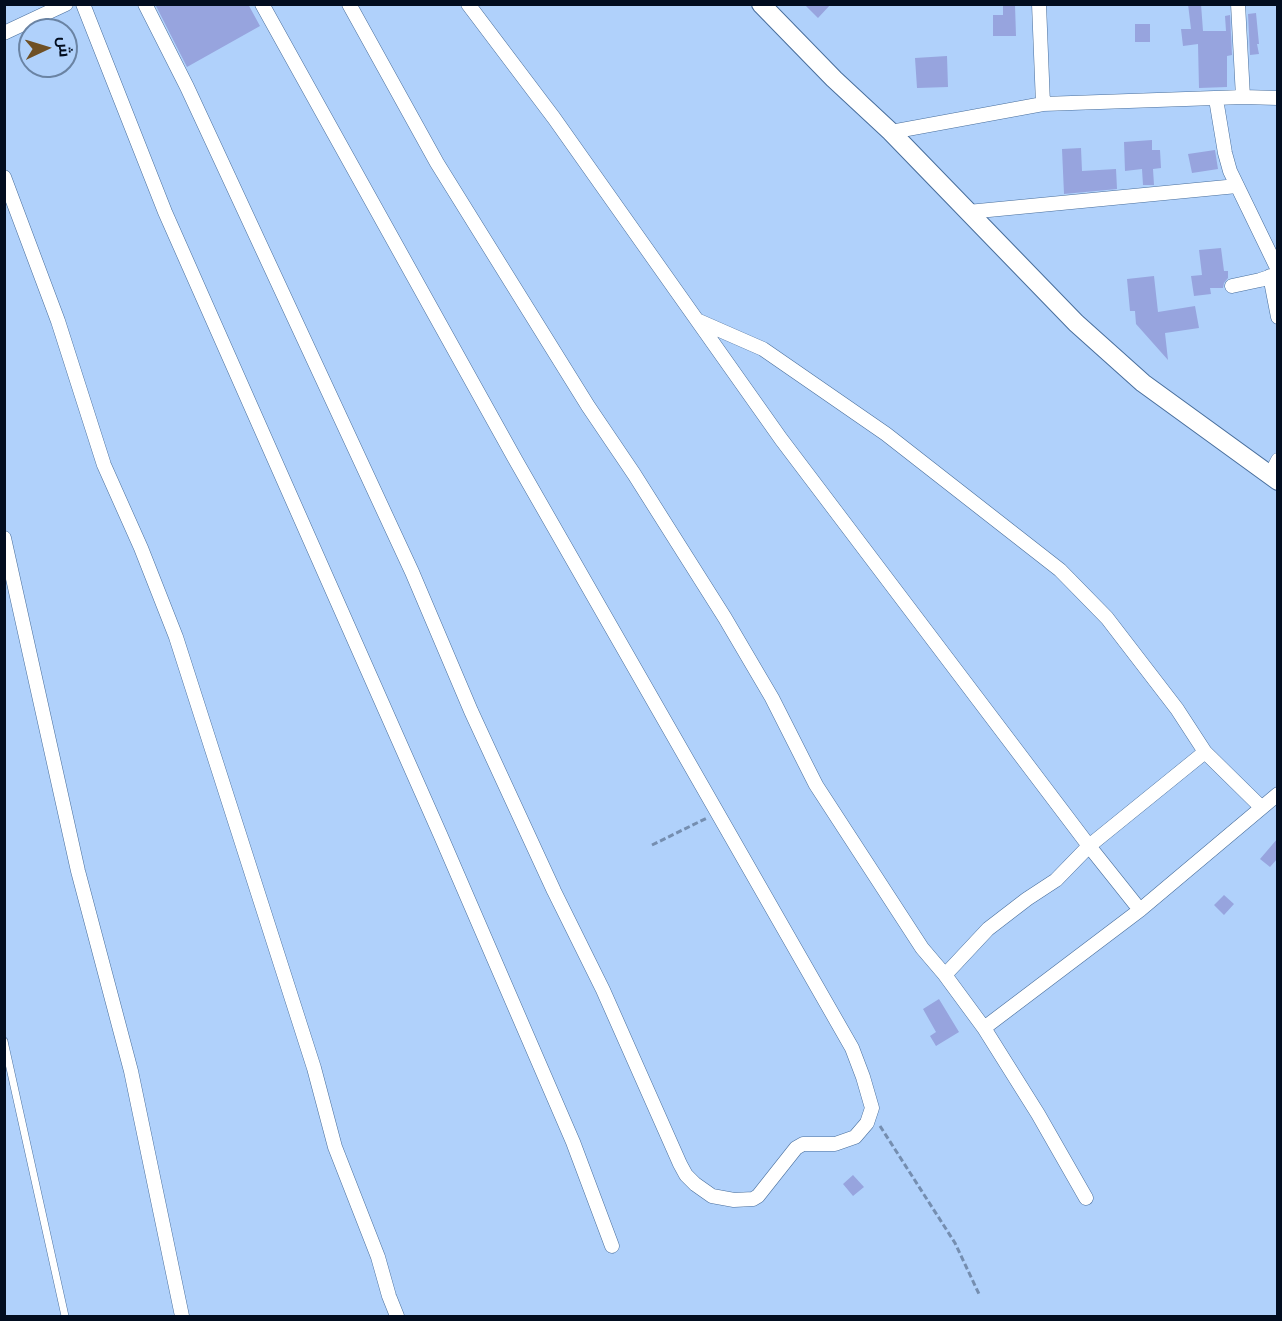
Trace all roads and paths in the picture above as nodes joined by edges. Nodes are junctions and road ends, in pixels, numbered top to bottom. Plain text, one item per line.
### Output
1 (66, 4) edge
2 (83, 4) edge
3 (145, 4) edge
4 (262, 4) edge
5 (349, 4) edge
6 (468, 4) edge
7 (761, 4) edge
8 (1039, 4) edge
9 (1238, 4) edge
10 (4, 33) edge
11 (1243, 97) junction
12 (1278, 98) edge
13 (1216, 99) junction
14 (1044, 104) junction
15 (891, 132) junction
16 (4, 177) edge
17 (1237, 186) junction
18 (968, 212) junction
19 (1275, 273) edge
20 (1233, 286) dead end
21 (1278, 317) edge
22 (699, 321) junction
23 (1275, 473) edge
24 (4, 538) edge
25 (1205, 752) junction
26 (1278, 794) edge
27 (1261, 807) junction
28 (717, 813) junction
29 (652, 845) dead end
30 (1089, 846) junction
31 (1140, 910) junction
32 (945, 975) junction
33 (984, 1028) junction
34 (4, 1041) edge
35 (872, 1108) junction
36 (1086, 1197) dead end
37 (612, 1246) dead end
38 (979, 1294) dead end
39 (65, 1317) edge
40 (182, 1317) edge
41 (397, 1317) edge

1 - 10 street
2 - 37 street
3 - 35 street
4 - 28 street
5 - 32 street
6 - 22 street
7 - 15 street
8 - 14 street
9 - 11 street
11 - 12 street
11 - 13 street
13 - 14 street
13 - 17 street
14 - 15 street
15 - 18 street
16 - 41 street
17 - 18 street
17 - 19 street
18 - 23 street
19 - 20 street
19 - 21 street
22 - 25 street
22 - 30 street
24 - 40 street
25 - 27 street
25 - 30 street
26 - 27 street
27 - 31 street
28 - 29 path
28 - 35 street
30 - 31 street
30 - 32 street
31 - 33 street
32 - 33 street
33 - 36 street
34 - 39 lane
35 - 38 path

